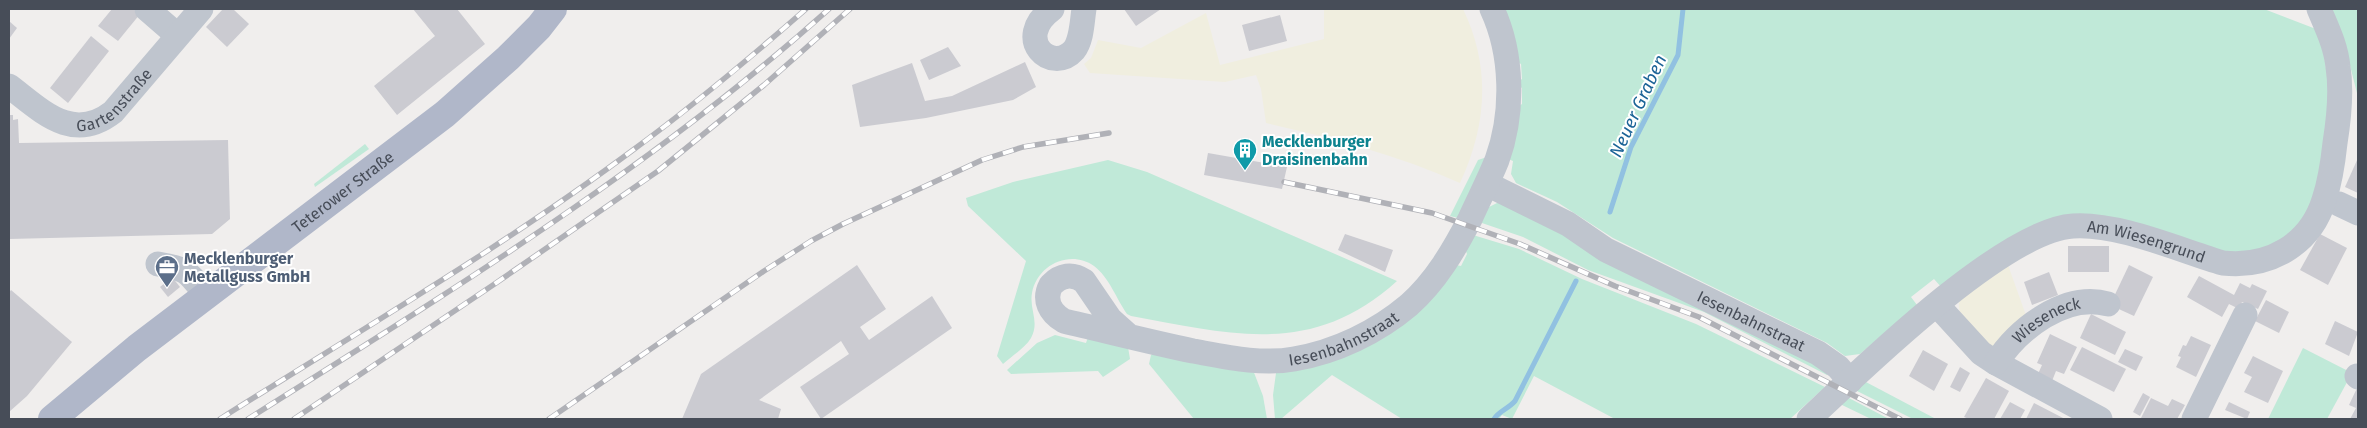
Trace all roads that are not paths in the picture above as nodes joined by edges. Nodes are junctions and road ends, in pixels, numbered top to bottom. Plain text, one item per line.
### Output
1 (147, 9) edge
2 (201, 9) edge
3 (552, 9) edge
4 (1052, 9) edge
5 (1084, 9) edge
6 (1492, 9) edge
7 (2319, 9) edge
8 (177, 35) junction
9 (9, 86) edge
10 (1487, 184) junction
11 (158, 264) dead end
12 (206, 295) junction
13 (2108, 304) dead end
14 (1936, 305) junction
15 (2245, 314) dead end
16 (1128, 336) dead end
17 (1996, 364) junction
18 (1850, 380) junction
19 (52, 419) edge
20 (1809, 419) edge
21 (2100, 419) edge
22 (2194, 419) edge

1 - 8 street
2 - 8 street, Gartenstraße
3 - 12 main road, Teterower Straße
4 - 5 street
6 - 10 street, Iesenbahnstraat
7 - 14 street, Am Wiesengrund
8 - 9 street, Gartenstraße
10 - 16 street, Iesenbahnstraat
10 - 18 street, Iesenbahnstraat
11 - 12 street
12 - 19 main road, Teterower Straße
13 - 17 street, Wieseneck
14 - 17 street, Wieseneck
14 - 18 street, Am Wiesengrund
15 - 22 street
17 - 21 street, Wieseneck
18 - 20 street, Am Wiesengrund

